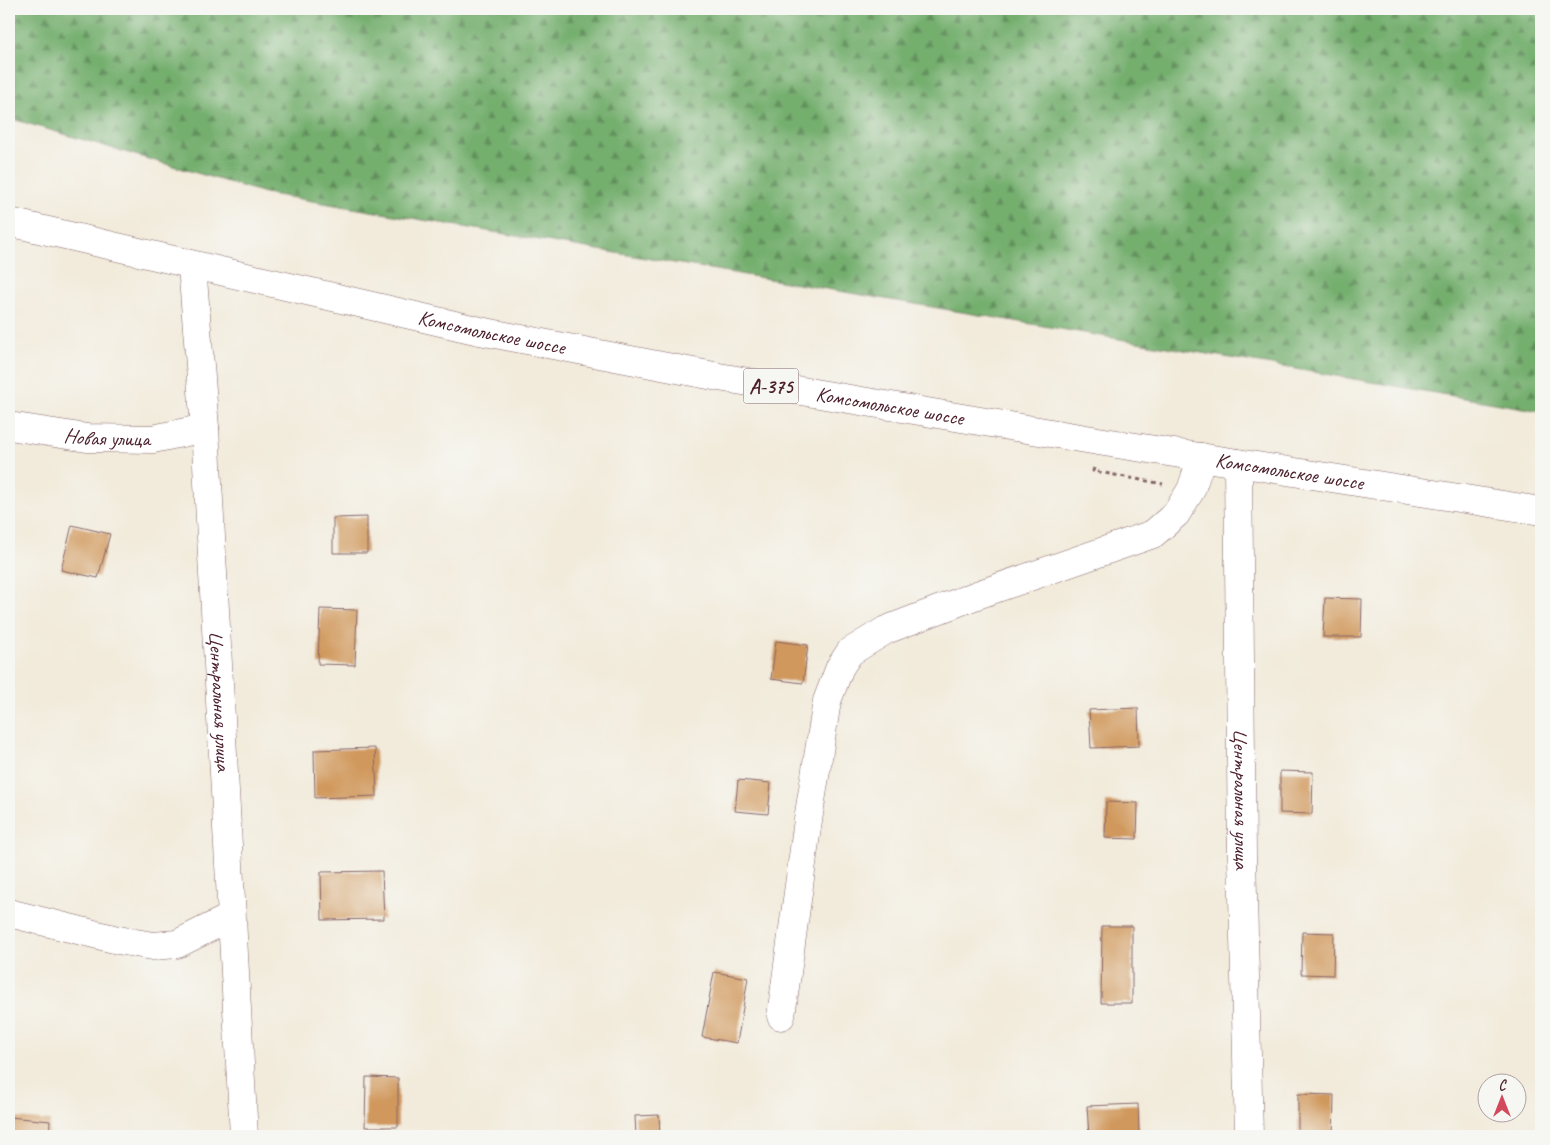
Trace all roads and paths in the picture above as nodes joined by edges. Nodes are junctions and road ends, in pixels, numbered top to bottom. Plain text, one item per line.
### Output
1 (9, 222) edge
2 (192, 266) junction
3 (9, 426) edge
4 (205, 428) junction
5 (1202, 457) junction
6 (1238, 463) junction
7 (1541, 511) edge
8 (9, 913) edge
9 (231, 917) junction
10 (781, 1016) dead end
11 (244, 1136) edge
12 (1249, 1136) edge

1 - 2 main road, Комсомольское шоссе / А-375
2 - 4 main road, Центральная улица
2 - 5 main road, Комсомольское шоссе / А-375
3 - 4 main road, Новая улица
4 - 9 main road, Центральная улица
5 - 6 main road, Комсомольское шоссе / А-375
5 - 10 main road
6 - 7 main road, Комсомольское шоссе / А-375
6 - 12 main road, Центральная улица
8 - 9 main road
9 - 11 main road, Центральная улица

